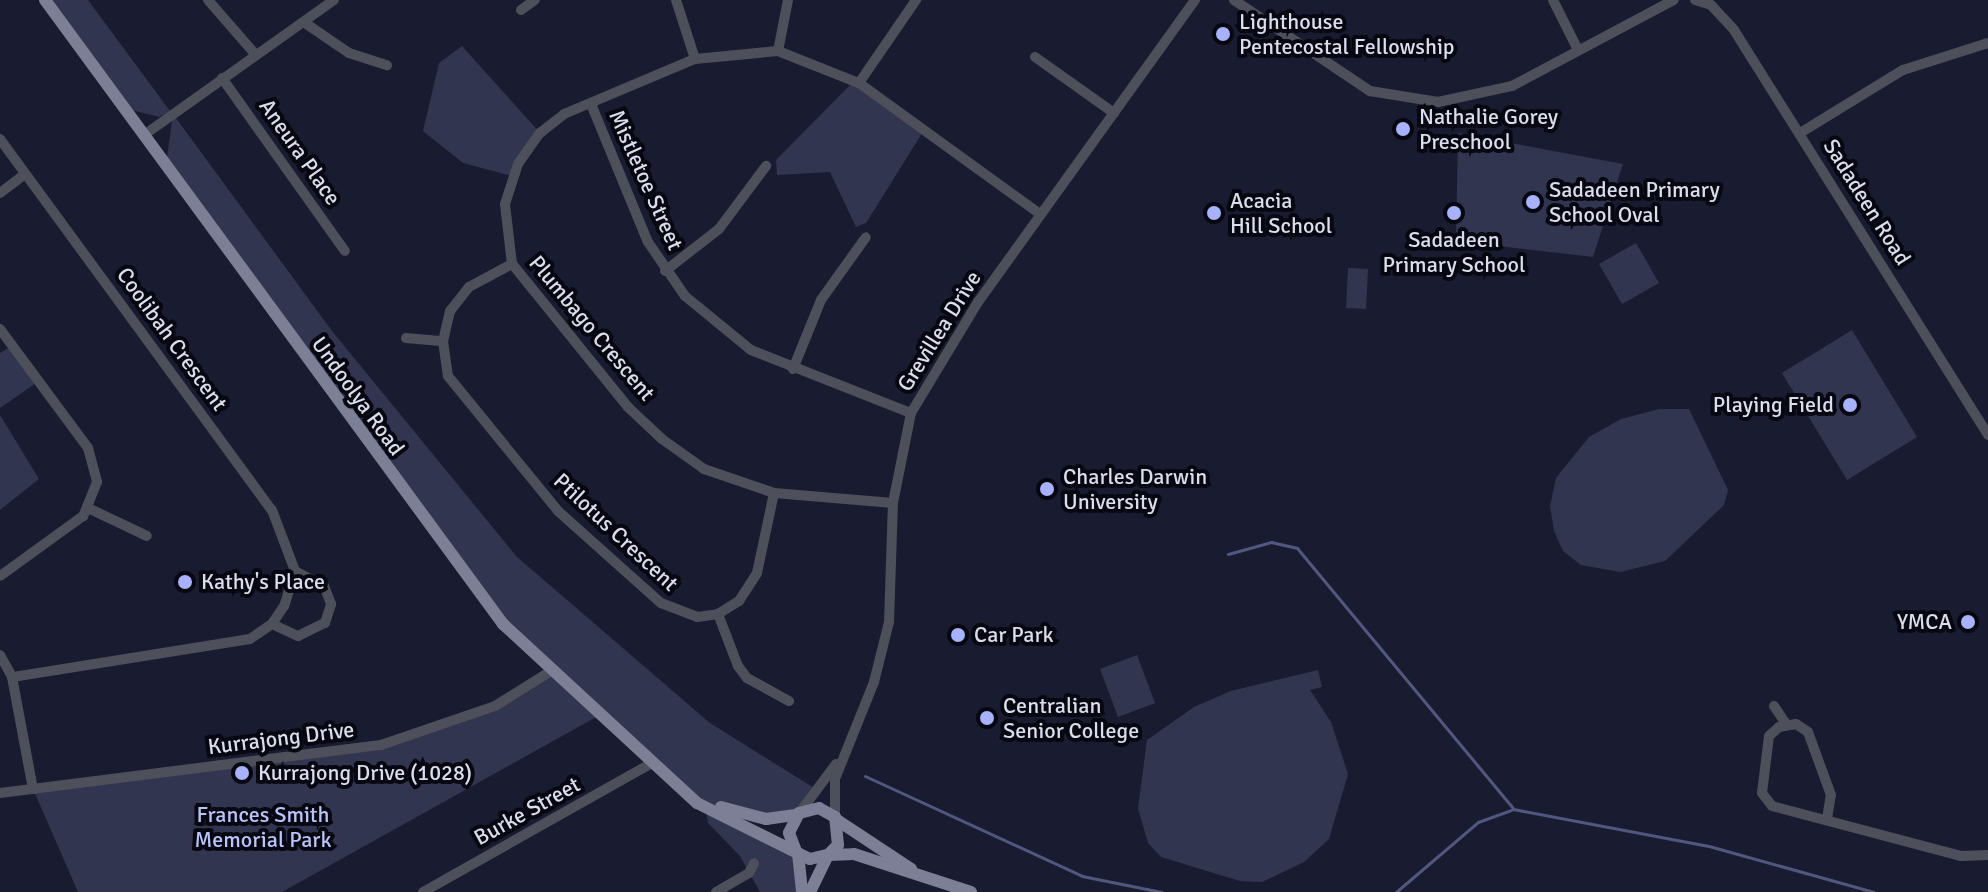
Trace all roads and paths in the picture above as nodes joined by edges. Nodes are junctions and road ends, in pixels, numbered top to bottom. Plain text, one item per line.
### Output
1 (45, 0) edge
2 (208, 0) edge
3 (334, 0) edge
4 (535, 0) edge
5 (676, 0) edge
6 (788, 0) edge
7 (916, 0) edge
8 (1195, 0) edge
9 (1234, 0) edge
10 (1553, 0) edge
11 (1674, 0) edge
12 (1698, 0) edge
13 (521, 10) dead end
14 (305, 23) junction
15 (1988, 43) edge
16 (1578, 50) junction
17 (778, 51) junction
18 (255, 54) junction
19 (1035, 57) dead end
20 (695, 59) junction
21 (387, 65) dead end
22 (222, 78) junction
23 (859, 83) junction
24 (591, 104) junction
25 (1114, 113) junction
26 (1800, 133) junction
27 (144, 135) junction
28 (0, 139) edge
29 (766, 166) dead end
30 (25, 174) junction
31 (0, 193) edge
32 (1040, 214) junction
33 (866, 237) dead end
34 (345, 251) dead end
35 (512, 264) junction
36 (665, 271) junction
37 (0, 329) edge
38 (406, 338) dead end
39 (443, 341) junction
40 (793, 369) junction
41 (911, 413) junction
42 (1988, 435) edge
43 (774, 493) junction
44 (893, 503) junction
45 (88, 508) junction
46 (147, 536) dead end
47 (295, 571) junction
48 (0, 576) edge
49 (718, 614) junction
50 (272, 624) junction
51 (0, 655) edge
52 (551, 671) junction
53 (12, 677) junction
54 (789, 701) dead end
55 (1774, 706) dead end
56 (1786, 724) junction
57 (850, 737) junction
58 (650, 764) junction
59 (675, 785) junction
60 (33, 789) junction
61 (0, 793) edge
62 (799, 813) junction
63 (835, 818) junction
64 (1827, 819) junction
65 (797, 852) junction
66 (829, 855) junction
67 (1988, 855) edge
68 (754, 863) dead end
69 (943, 884) junction
70 (423, 892) edge
71 (716, 892) edge
72 (802, 892) edge
73 (810, 892) edge
74 (971, 892) edge

1 - 27 main road, Undoolya Road
2 - 18 street
3 - 14 street
4 - 13 street
5 - 20 street
6 - 17 street
7 - 23 street
8 - 25 street, Grevillea Drive
9 - 16 street
10 - 16 street
11 - 16 street
12 - 26 street, Sadadeen Road
14 - 18 street
14 - 21 street
15 - 26 street
17 - 20 street, Plumbago Crescent
17 - 23 street, Plumbago Crescent
18 - 22 street
19 - 25 street
20 - 24 street, Plumbago Crescent
22 - 27 street
22 - 34 street, Aneura Place
23 - 32 street, Plumbago Crescent
24 - 35 street, Plumbago Crescent
24 - 36 street, Mistletoe Street
25 - 32 street, Grevillea Drive
26 - 42 street, Sadadeen Road
27 - 52 main road, Undoolya Road
28 - 30 street, Coolibah Crescent
29 - 36 street
30 - 31 street
30 - 47 street, Coolibah Crescent
32 - 41 street, Grevillea Drive
33 - 40 street
35 - 39 street
35 - 43 street, Plumbago Crescent
36 - 40 street, Mistletoe Street
37 - 45 street
38 - 39 street
39 - 49 street, Ptilotus Crescent
40 - 41 street, Mistletoe Street
41 - 44 street, Grevillea Drive
43 - 44 street, Plumbago Crescent
43 - 49 street
44 - 57 street, Grevillea Drive
45 - 46 street
45 - 48 street
47 - 50 street
47 - 50 street
49 - 54 street
50 - 53 street
51 - 53 street
52 - 58 main road, Undoolya Road
52 - 60 street, Kurrajong Drive
53 - 60 street
55 - 56 street
56 - 64 street
56 - 64 street
57 - 62 street, Grevillea Drive
57 - 63 street, Grevillea Drive
58 - 59 main road, Undoolya Road
58 - 70 street, Burke Street
59 - 62 main road, Undoolya Road
59 - 65 main road, Undoolya Road
60 - 61 street, Kurrajong Drive
62 - 63 main road, Undoolya Road
62 - 65 main road
63 - 66 main road
63 - 69 main road
64 - 67 street
65 - 66 main road, Undoolya Road
65 - 72 main road
66 - 69 main road, Undoolya Road
66 - 73 main road
68 - 71 street
69 - 74 main road

